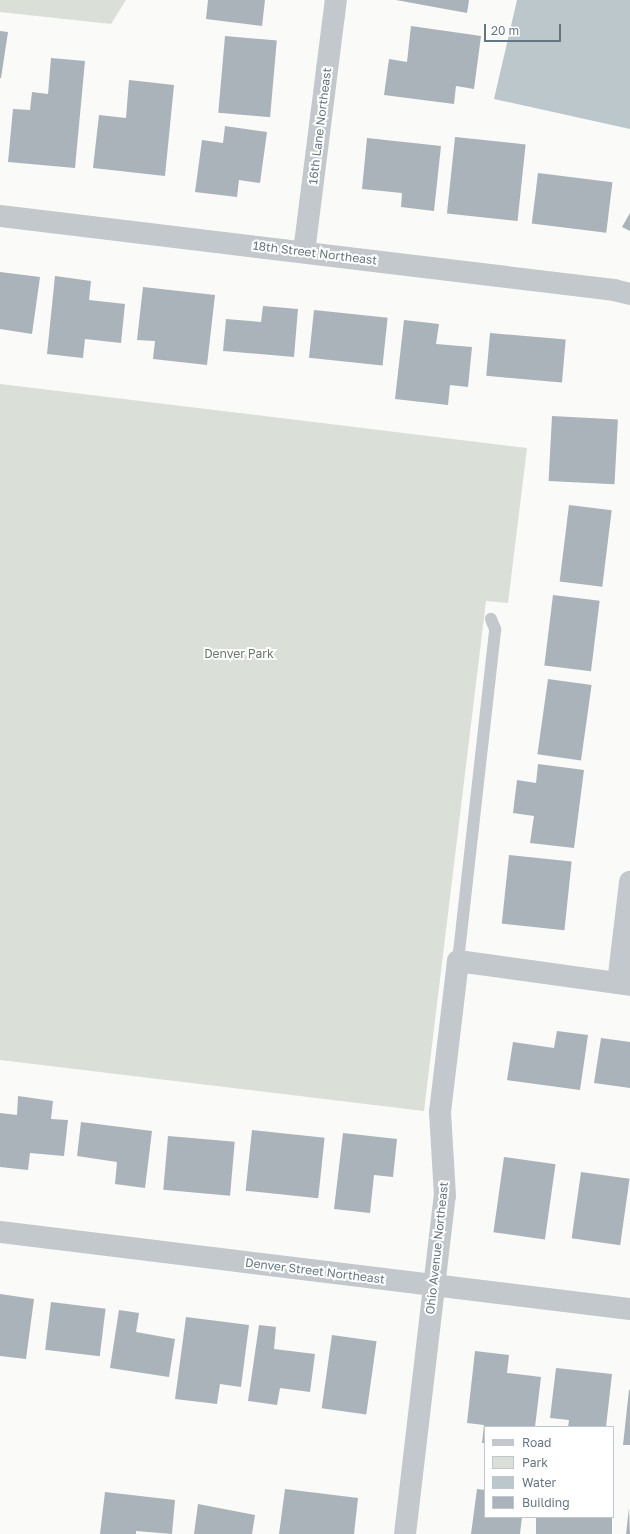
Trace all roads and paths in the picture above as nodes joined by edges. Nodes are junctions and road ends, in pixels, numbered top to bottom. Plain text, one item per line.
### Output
1 (336, 0) edge
2 (0, 216) edge
3 (304, 252) junction
4 (630, 294) edge
5 (491, 619) dead end
6 (630, 882) edge
7 (458, 961) junction
8 (624, 984) edge
9 (0, 1232) edge
10 (434, 1285) junction
11 (630, 1309) edge
12 (405, 1534) edge

1 - 3 street, 16th Lane Northeast
2 - 3 street, 18th Street Northeast
3 - 4 street, 18th Street Northeast
5 - 7 lane
6 - 8 street
7 - 8 street
7 - 10 street, Ohio Avenue Northeast
9 - 10 street, Denver Street Northeast
10 - 11 street, Denver Street Northeast
10 - 12 street, Ohio Avenue Northeast

